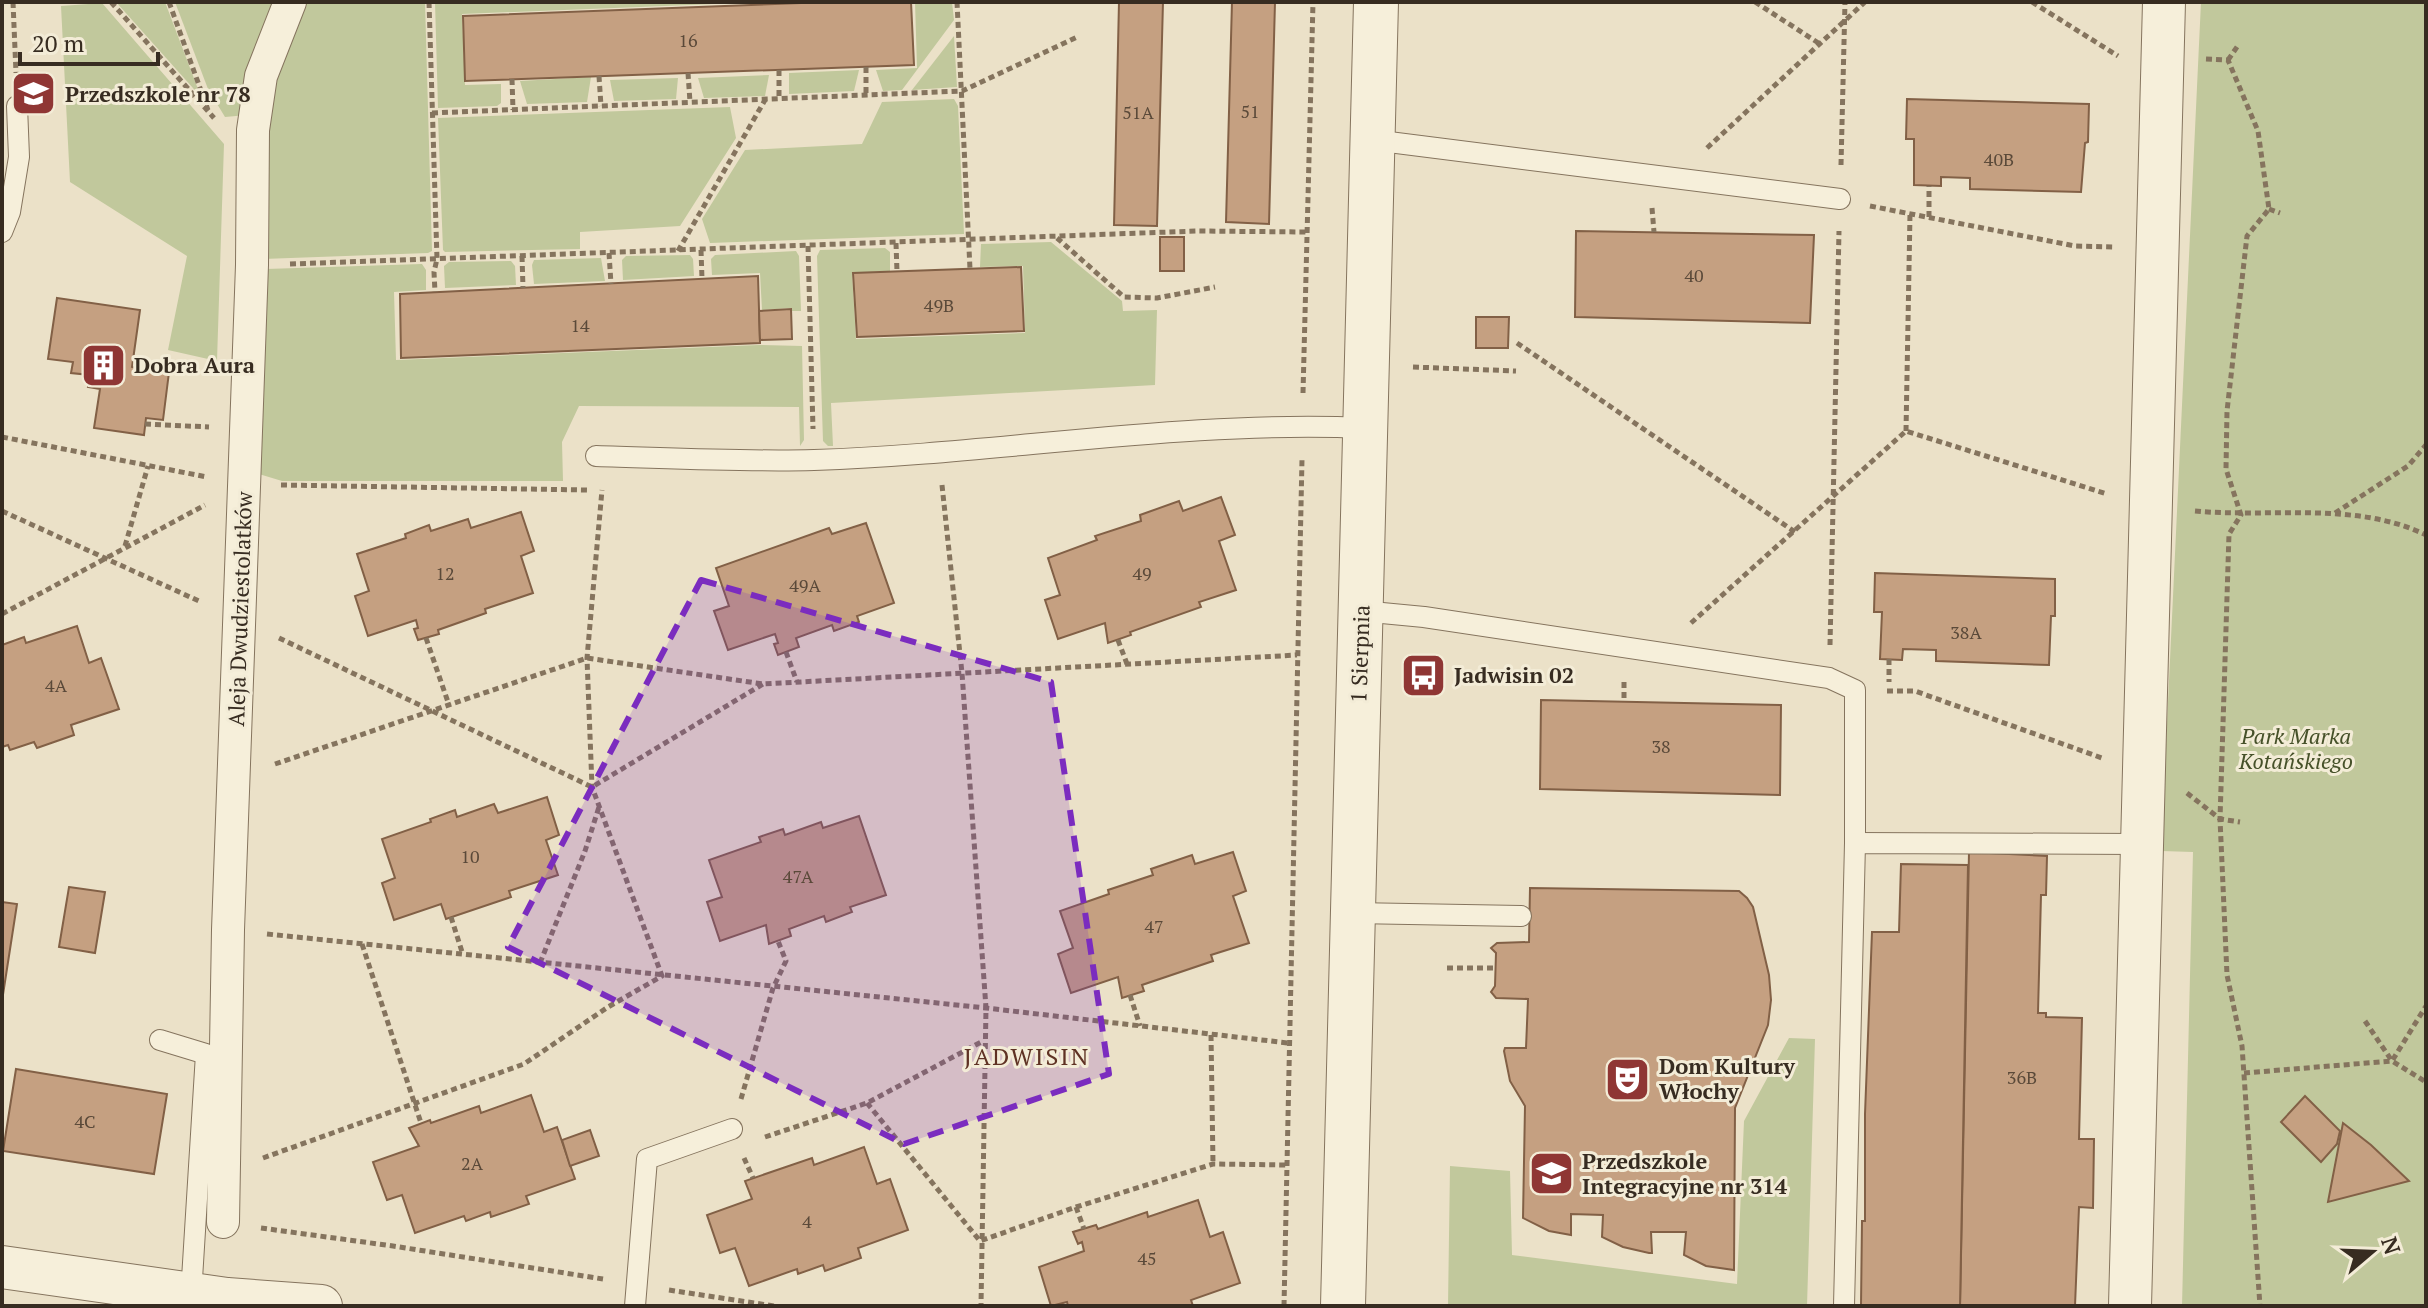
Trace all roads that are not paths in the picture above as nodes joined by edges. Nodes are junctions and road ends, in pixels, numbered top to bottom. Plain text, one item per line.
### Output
1 (290, 2) edge
2 (1376, 2) edge
3 (2164, 2) edge
4 (17, 106) road end
5 (1373, 140) junction
6 (1840, 199) road end
7 (2, 232) edge
8 (1365, 428) junction
9 (596, 456) dead end
10 (1361, 611) junction
11 (1855, 843) junction
12 (2141, 844) junction
13 (1353, 913) junction
14 (1521, 916) dead end
15 (160, 1040) dead end
16 (732, 1129) road end
17 (223, 1222) road end
18 (2, 1267) edge
19 (191, 1295) junction
20 (321, 1306) edge
21 (635, 1306) edge
22 (1343, 1306) edge
23 (1844, 1306) edge
24 (2130, 1306) edge

1 - 17 street, Aleja Dwudziestolatków
2 - 5 street, 1 Sierpnia
3 - 12 street
4 - 7 lane
5 - 6 lane
5 - 8 street, 1 Sierpnia
8 - 9 lane
8 - 10 street, 1 Sierpnia
10 - 11 lane
10 - 13 street, 1 Sierpnia
11 - 12 lane
11 - 23 lane
12 - 24 street
13 - 14 lane
13 - 22 street, 1 Sierpnia
15 - 19 lane
16 - 21 lane
18 - 19 street
19 - 20 street

